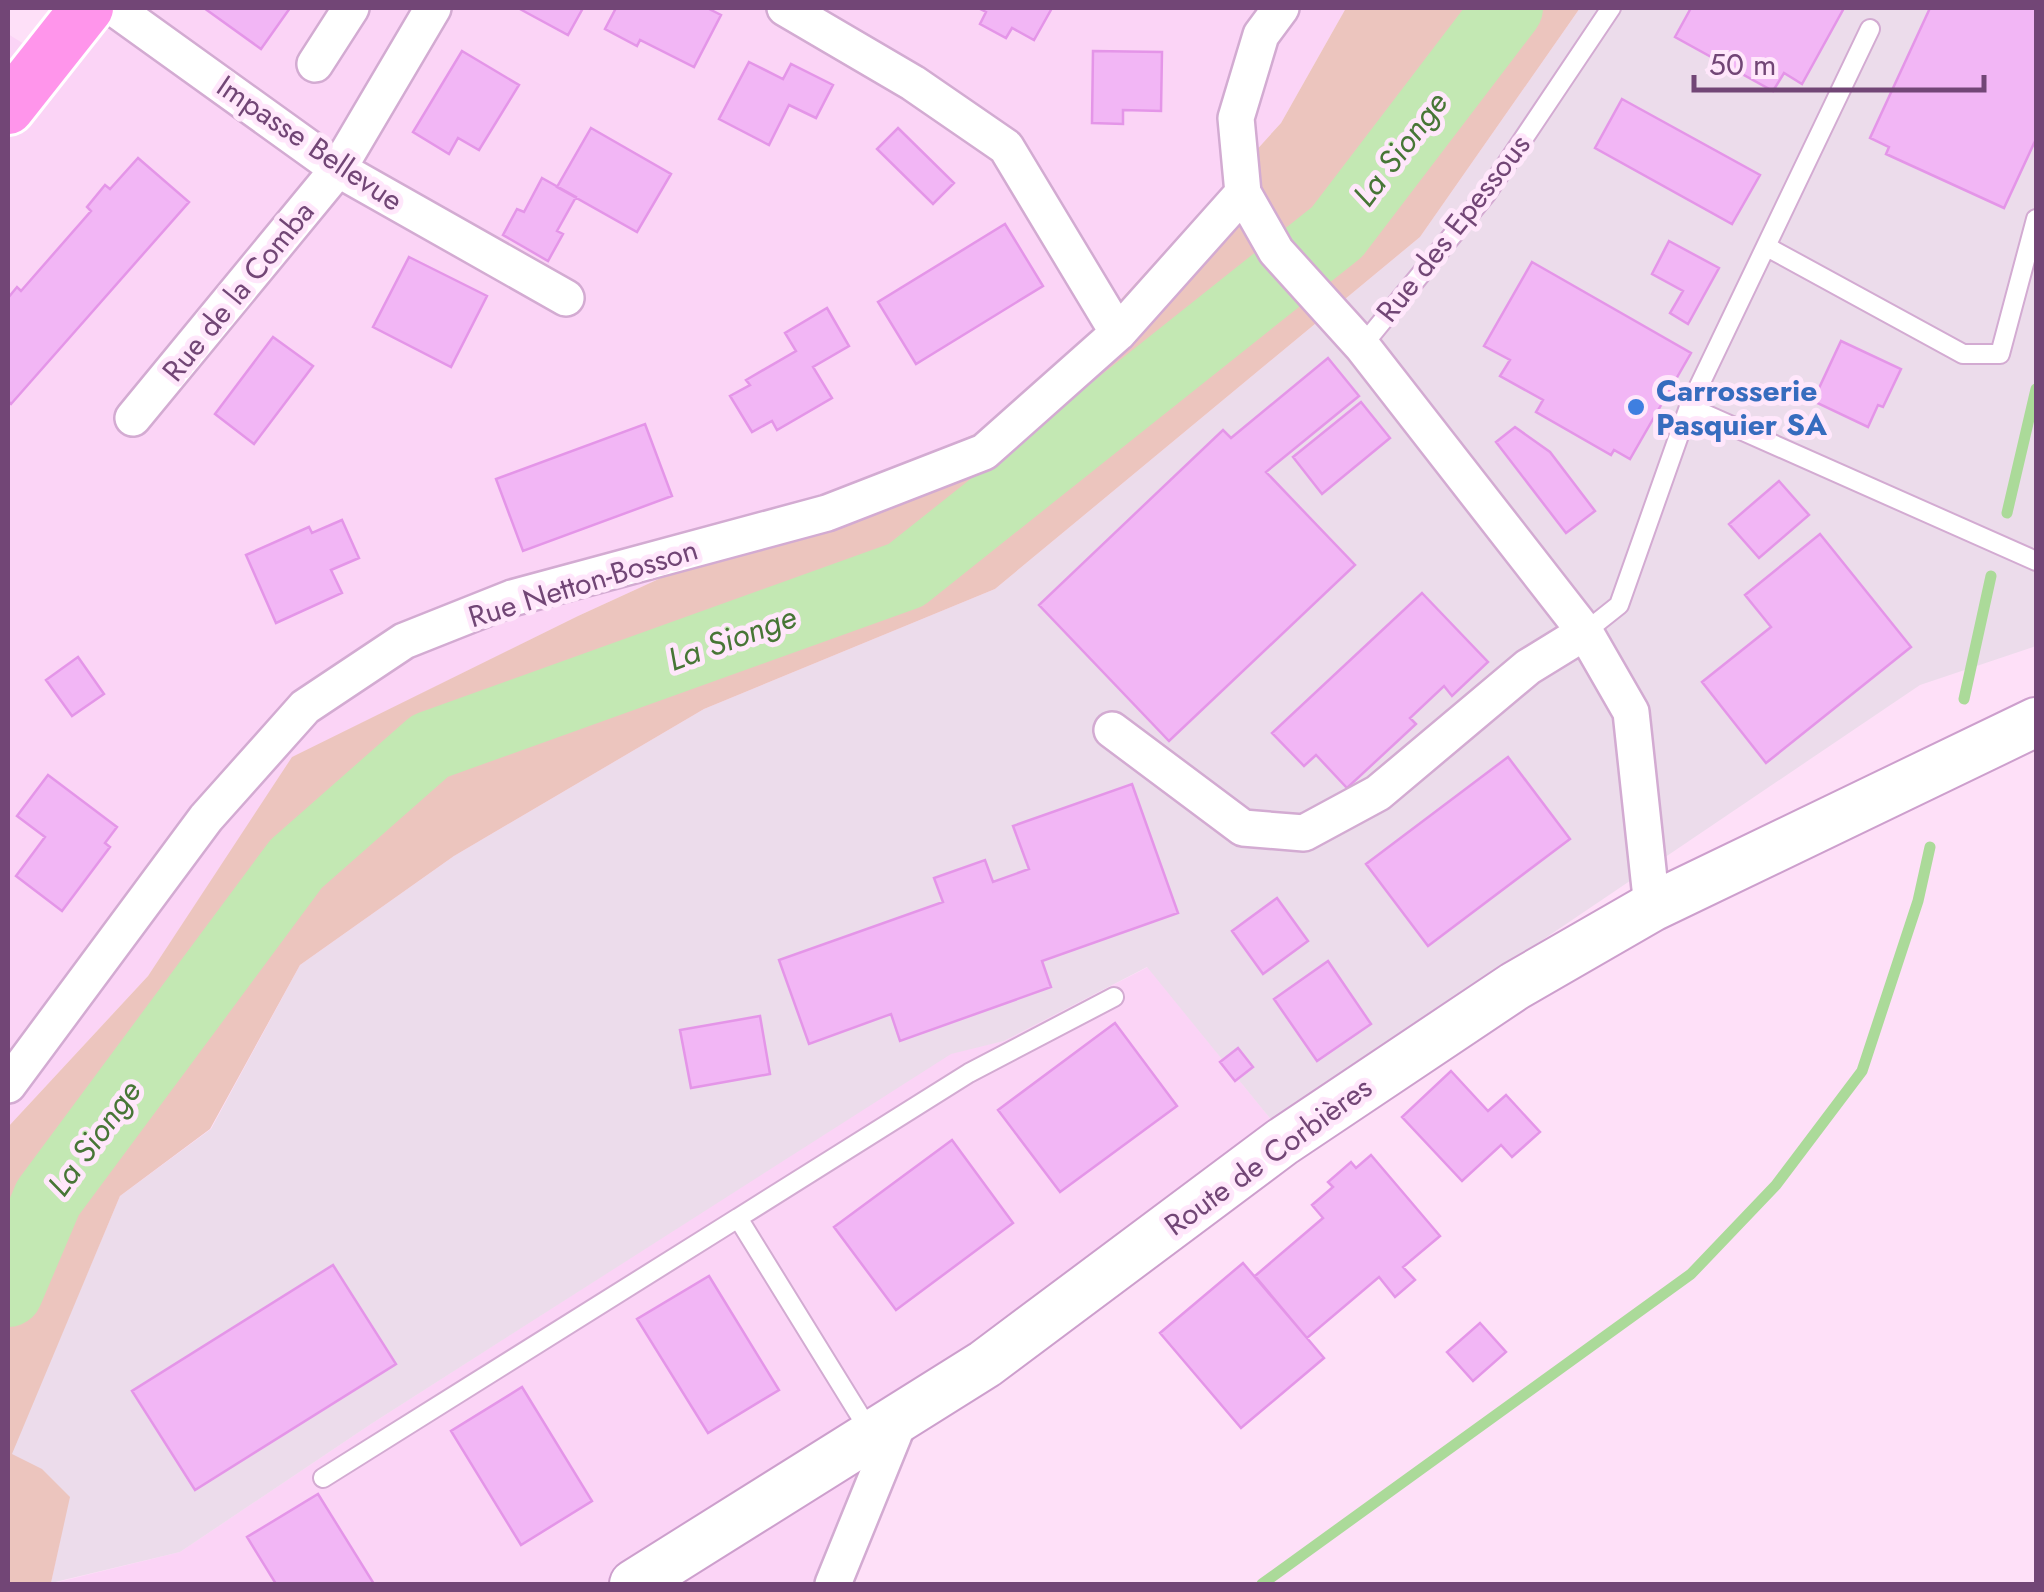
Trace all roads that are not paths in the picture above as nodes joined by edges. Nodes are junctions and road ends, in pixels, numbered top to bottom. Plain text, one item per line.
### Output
1 (87, 8) edge
2 (114, 8) edge
3 (351, 8) edge
4 (433, 8) edge
5 (785, 8) edge
6 (1281, 8) edge
7 (1610, 8) edge
8 (1870, 30) dead end
9 (315, 64) dead end
10 (8, 108) edge
11 (338, 169) junction
12 (1243, 193) junction
13 (2036, 219) edge
14 (1768, 248) junction
15 (566, 298) dead end
16 (1118, 333) junction
17 (1362, 346) junction
18 (1689, 407) junction
19 (133, 418) dead end
20 (2036, 561) edge
21 (1585, 632) junction
22 (2036, 722) edge
23 (1112, 730) dead end
24 (1652, 907) junction
25 (1114, 998) dead end
26 (8, 1086) edge
27 (738, 1218) junction
28 (886, 1426) junction
29 (323, 1478) dead end
30 (634, 1584) edge
31 (832, 1584) edge

1 - 10 main road
2 - 11 street, Impasse Bellevue
3 - 9 street
4 - 11 street, Rue de la Comba
5 - 16 street
6 - 12 street
7 - 17 lane, Rue des Epessous
8 - 14 lane
11 - 15 street, Impasse Bellevue
11 - 19 street, Rue de la Comba
12 - 16 street, Rue Netton-Bosson
12 - 17 street
13 - 14 lane
14 - 18 lane
16 - 26 street, Rue Netton-Bosson
17 - 21 street, Rue des Epessous
18 - 20 lane
18 - 21 lane
21 - 23 street
21 - 24 street, Rue des Epessous
22 - 24 main road, Route de Corbières
24 - 28 main road, Route de Corbières
25 - 27 lane
27 - 28 lane
27 - 29 lane
28 - 30 main road, Route de Corbières
28 - 31 street

